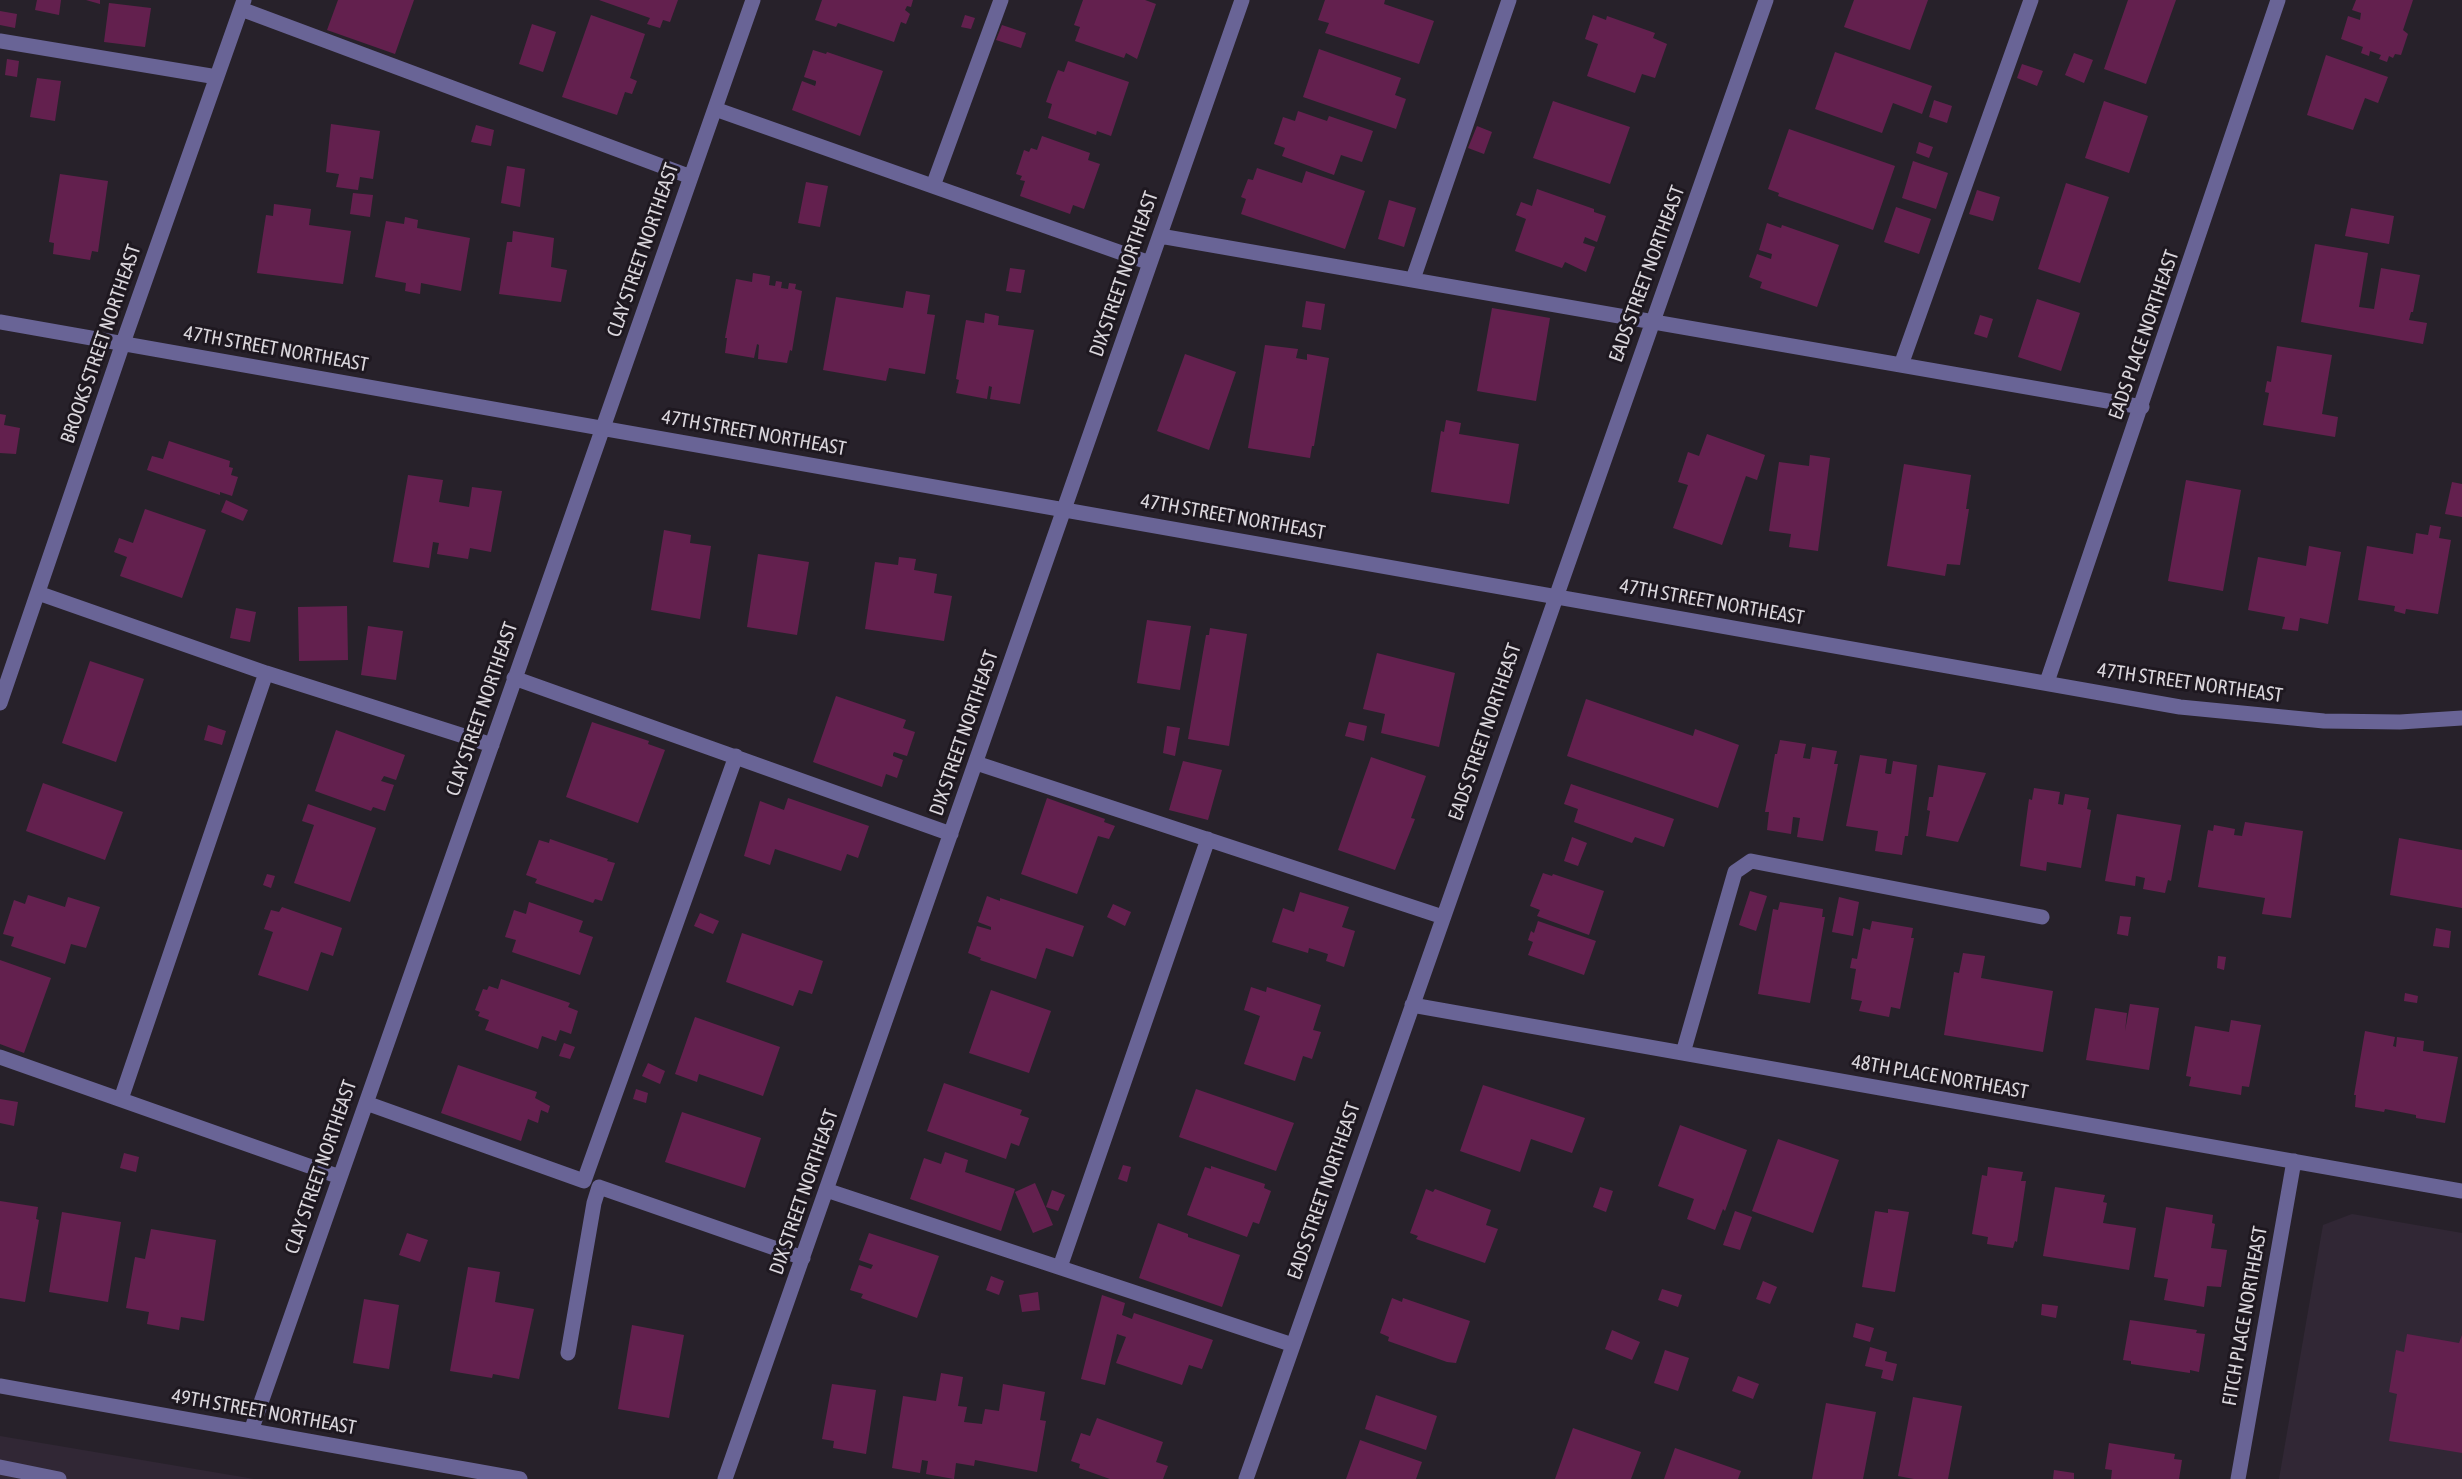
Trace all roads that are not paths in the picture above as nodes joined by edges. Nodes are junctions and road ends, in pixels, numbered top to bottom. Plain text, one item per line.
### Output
1 (753, 0) edge
2 (1001, 0) edge
3 (1242, 0) edge
4 (1509, 0) edge
5 (1766, 0) edge
6 (2031, 0) edge
7 (2278, 0) edge
8 (242, 4) edge
9 (0, 40) edge
10 (217, 77) junction
11 (715, 109) junction
12 (691, 177) junction
13 (933, 186) junction
14 (1160, 236) junction
15 (1150, 263) junction
16 (1413, 279) junction
17 (1653, 321) junction
18 (0, 322) edge
19 (123, 343) junction
20 (1901, 365) junction
21 (2142, 407) junction
22 (603, 428) junction
23 (1064, 509) junction
24 (38, 593) junction
25 (1555, 595) junction
26 (266, 673) junction
27 (514, 678) junction
28 (2047, 682) junction
29 (0, 703) edge
30 (2462, 718) edge
31 (492, 745) junction
32 (735, 756) junction
33 (976, 763) junction
34 (951, 834) junction
35 (1208, 839) junction
36 (1443, 917) junction
37 (2042, 918) dead end
38 (1412, 1005) junction
39 (1683, 1053) junction
40 (0, 1057) edge
41 (121, 1099) junction
42 (366, 1103) junction
43 (2294, 1161) junction
44 (340, 1178) junction
45 (584, 1181) junction
46 (599, 1187) junction
47 (826, 1190) junction
48 (2462, 1191) edge
49 (803, 1257) junction
50 (1060, 1267) junction
51 (1293, 1345) junction
52 (568, 1353) dead end
53 (0, 1386) edge
54 (251, 1431) junction
55 (0, 1467) edge
56 (59, 1479) edge
57 (520, 1479) edge
58 (725, 1479) edge
59 (1246, 1479) edge
60 (2238, 1479) edge

1 - 11 street, CLAY STREET NORTHEAST
2 - 13 street
3 - 14 street, DIX STREET NORTHEAST
4 - 16 street
5 - 17 street, EADS STREET NORTHEAST
6 - 20 street
7 - 21 street, EADS PLACE NORTHEAST
8 - 10 street, BROOKS STREET NORTHEAST
8 - 12 street
9 - 10 street
10 - 19 street, BROOKS STREET NORTHEAST
11 - 12 street, CLAY STREET NORTHEAST
11 - 13 street
12 - 22 street, CLAY STREET NORTHEAST
13 - 15 street
14 - 15 street, DIX STREET NORTHEAST
14 - 16 street
15 - 23 street, DIX STREET NORTHEAST
16 - 17 street
17 - 20 street
17 - 25 street, EADS STREET NORTHEAST
18 - 19 street, 47TH STREET NORTHEAST
19 - 22 street, 47TH STREET NORTHEAST
19 - 24 street, BROOKS STREET NORTHEAST
20 - 21 street
21 - 28 street, EADS PLACE NORTHEAST
22 - 23 street, 47TH STREET NORTHEAST
22 - 27 street, CLAY STREET NORTHEAST
23 - 25 street, 47TH STREET NORTHEAST
23 - 33 street, DIX STREET NORTHEAST
24 - 26 street
24 - 29 street, BROOKS STREET NORTHEAST
25 - 28 street, 47TH STREET NORTHEAST
25 - 36 street, EADS STREET NORTHEAST
26 - 31 street
26 - 41 street
27 - 31 street, CLAY STREET NORTHEAST
27 - 32 street
28 - 30 street, 47TH STREET NORTHEAST
31 - 42 street, CLAY STREET NORTHEAST
32 - 34 street
32 - 45 street
33 - 34 street, DIX STREET NORTHEAST
33 - 35 street
34 - 47 street, DIX STREET NORTHEAST
35 - 36 street
35 - 50 street
36 - 38 street, EADS STREET NORTHEAST
37 - 39 street
38 - 39 street, 48TH PLACE NORTHEAST
38 - 51 street, EADS STREET NORTHEAST
39 - 43 street, 48TH PLACE NORTHEAST
40 - 41 street
41 - 44 street
42 - 44 street, CLAY STREET NORTHEAST
42 - 45 street
43 - 48 street, 48TH PLACE NORTHEAST
43 - 60 street, FITCH PLACE NORTHEAST
44 - 54 street, CLAY STREET NORTHEAST
45 - 46 street
46 - 49 street
46 - 52 street
47 - 49 street, DIX STREET NORTHEAST
47 - 50 street
49 - 58 street, DIX STREET NORTHEAST
50 - 51 street
51 - 59 street, EADS STREET NORTHEAST
53 - 54 street, 49TH STREET NORTHEAST
54 - 57 street, 49TH STREET NORTHEAST
55 - 56 street

